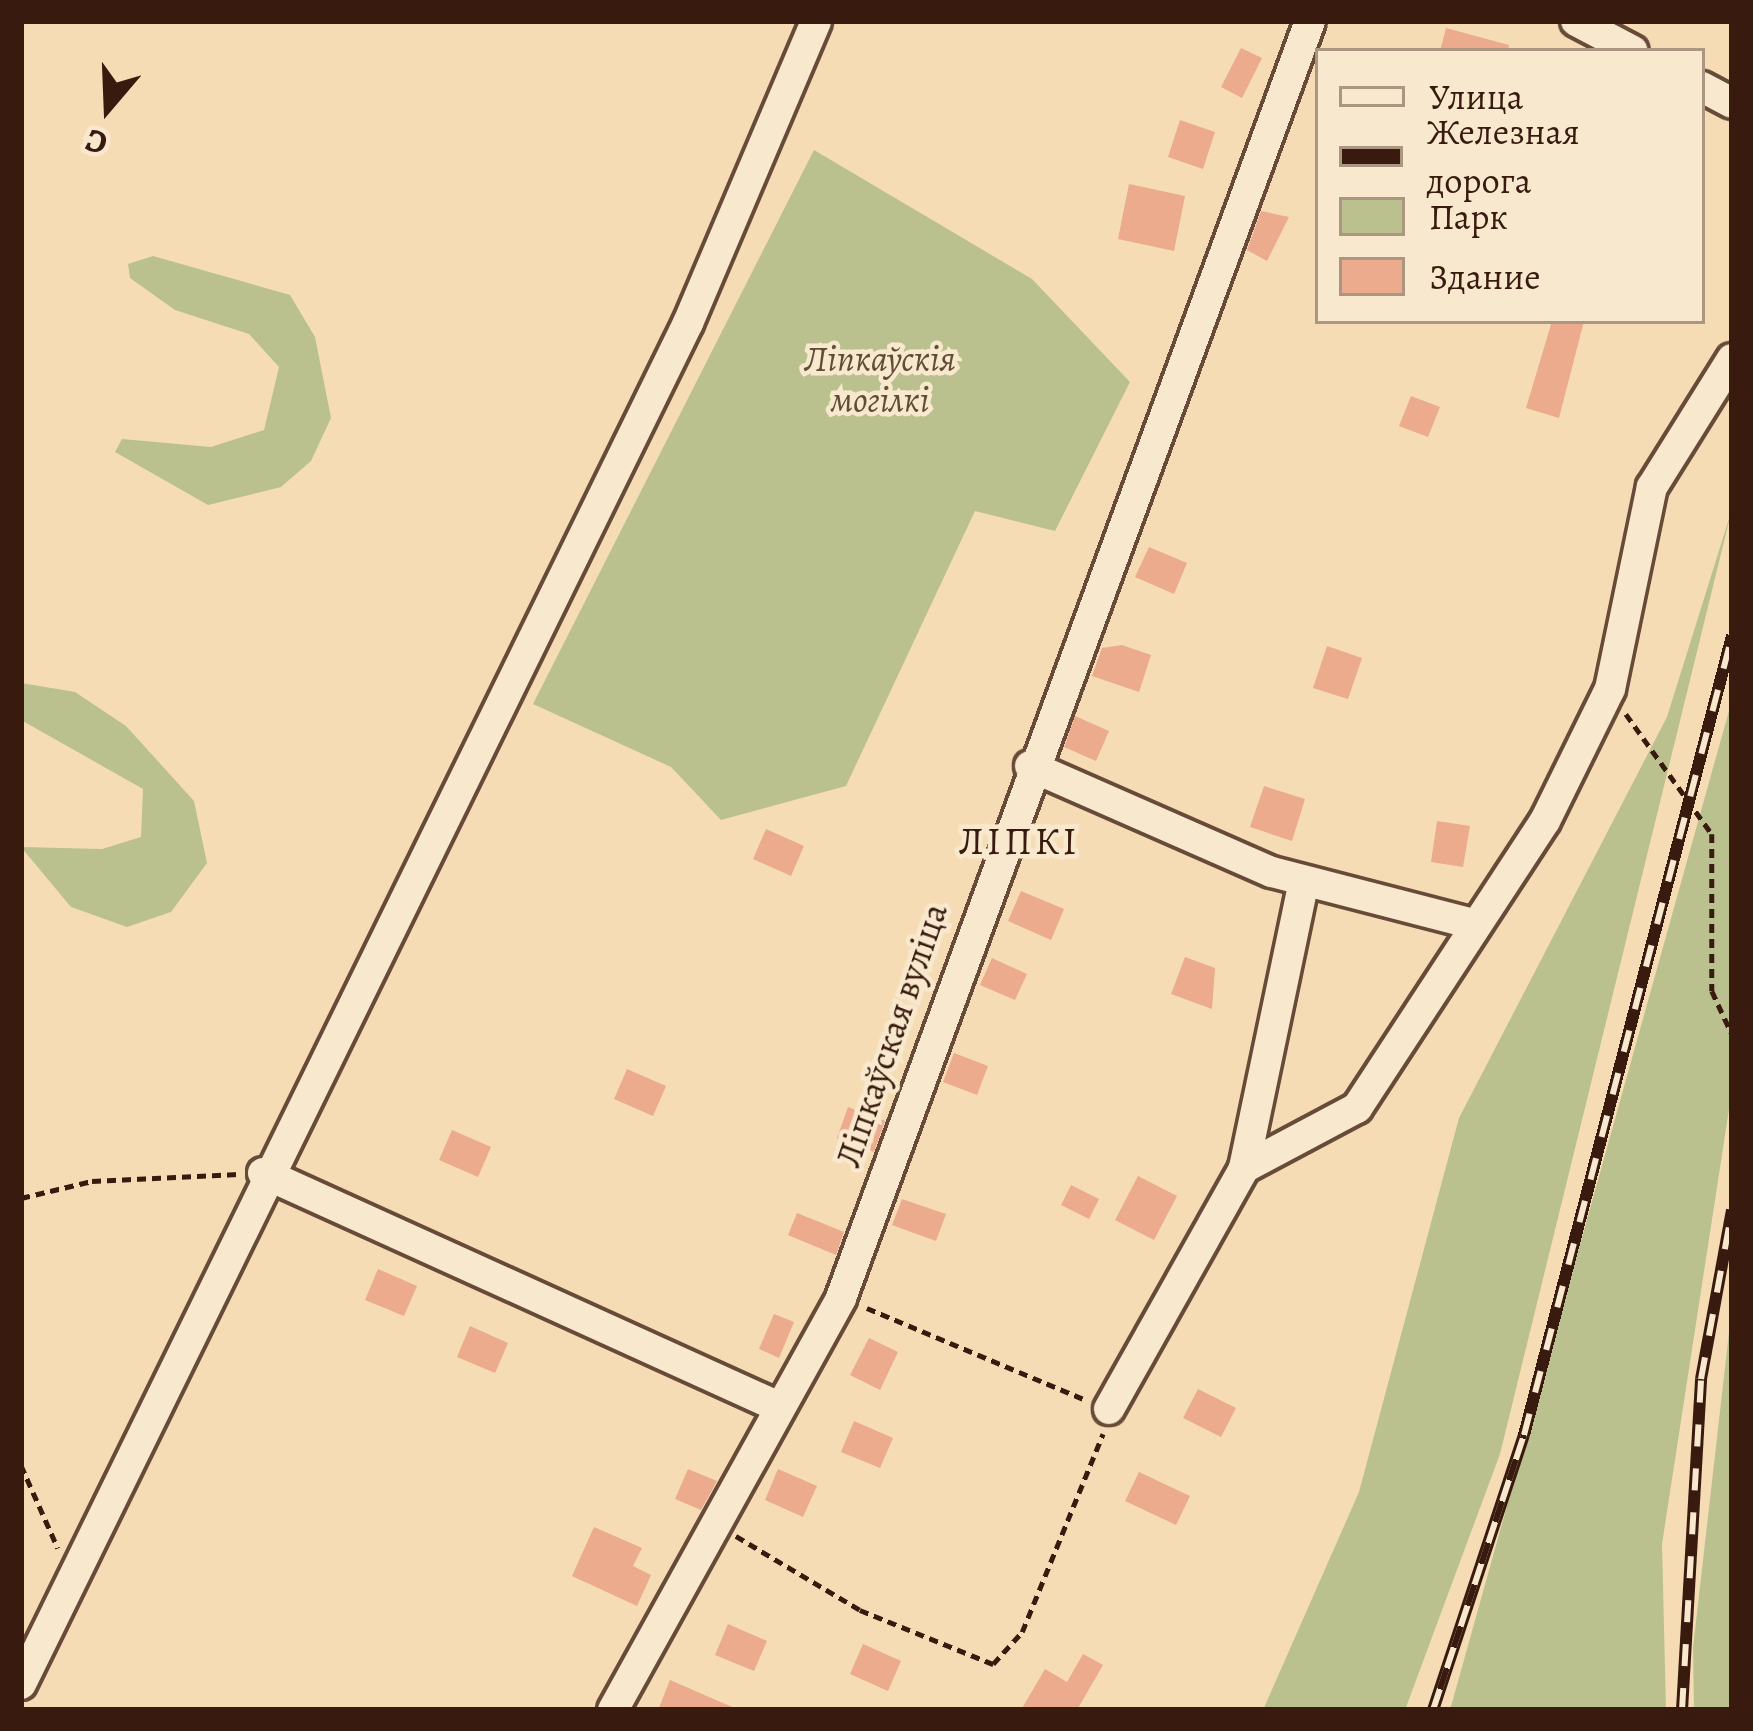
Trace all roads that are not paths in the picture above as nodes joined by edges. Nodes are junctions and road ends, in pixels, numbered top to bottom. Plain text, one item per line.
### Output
1 (816, 21) edge
2 (1310, 21) edge
3 (1576, 21) edge
4 (1627, 48) edge
5 (1705, 89) edge
6 (1732, 103) edge
7 (1732, 359) edge
8 (1030, 766) junction
9 (1304, 881) junction
10 (1473, 924) junction
11 (1244, 1168) junction
12 (263, 1173) junction
13 (778, 1406) junction
14 (1109, 1409) road end
15 (21, 1684) edge
16 (613, 1710) edge

1 - 12 street
2 - 8 street, Ліпкаўская вуліца
3 - 4 street
5 - 6 street
7 - 10 street
8 - 9 street
8 - 13 street, Ліпкаўская вуліца
9 - 10 street
9 - 11 street
10 - 11 street
11 - 14 street
12 - 13 street
12 - 15 street
13 - 16 street, Ліпкаўская вуліца

